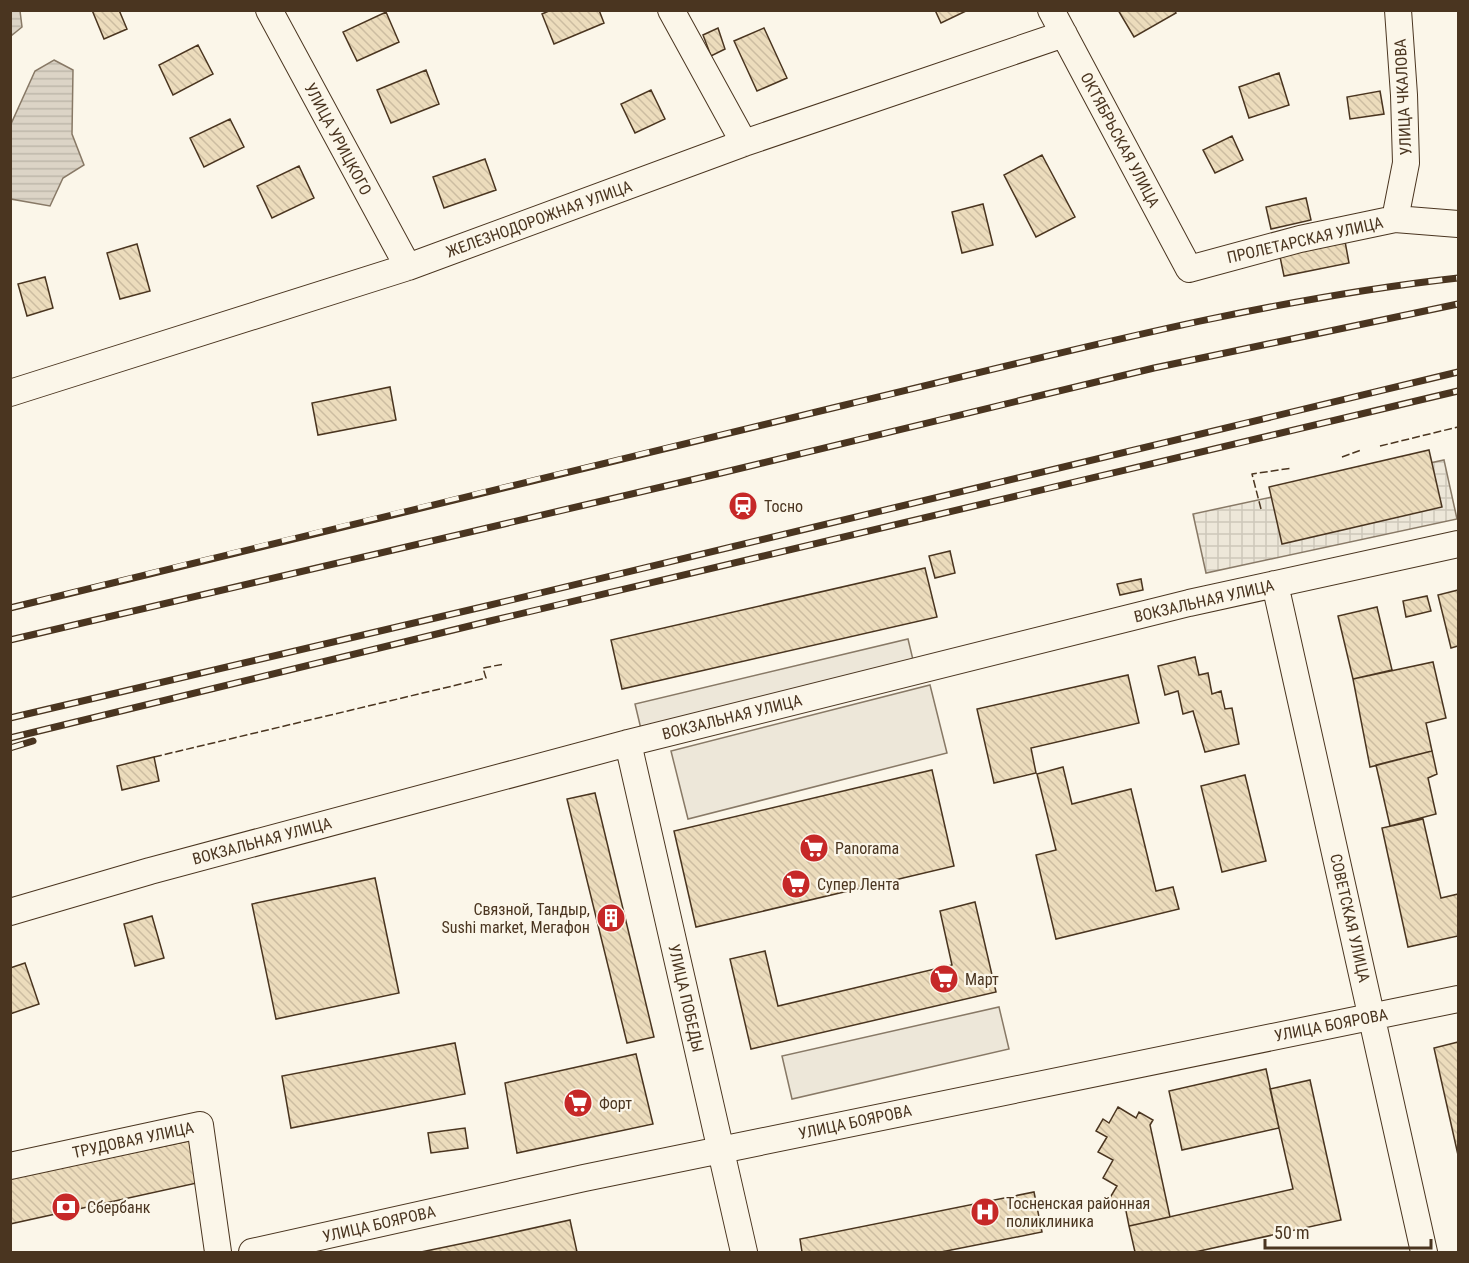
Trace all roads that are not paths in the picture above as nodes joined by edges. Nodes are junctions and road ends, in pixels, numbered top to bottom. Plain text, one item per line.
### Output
1 (269, 10) edge
2 (671, 10) edge
3 (1051, 10) edge
4 (1398, 10) edge
5 (1064, 34) junction
6 (744, 143) junction
7 (1395, 219) junction
8 (1458, 224) edge
9 (408, 267) junction
10 (1189, 269) joint
11 (10, 393) edge
12 (1458, 544) edge
13 (1275, 584) junction
14 (628, 743) junction
15 (10, 912) edge
16 (1458, 999) edge
17 (1372, 1017) junction
18 (721, 1150) junction
19 (10, 1166) edge
20 (218, 1252) edge
21 (252, 1252) edge
22 (744, 1252) edge
23 (1424, 1252) edge

1 - 9 street, УЛИЦА УРИЦКОГО
2 - 6 street
3 - 5 street, ОКТЯБРЬСКАЯ УЛИЦА
4 - 7 street, УЛИЦА ЧКАЛОВА
5 - 6 street, ЖЕЛЕЗНОДОРОЖНАЯ УЛИЦА
5 - 10 street, ОКТЯБРЬСКАЯ УЛИЦА
6 - 9 street, ЖЕЛЕЗНОДОРОЖНАЯ УЛИЦА
7 - 8 street, ПРОЛЕТАРСКАЯ УЛИЦА
7 - 10 street, ПРОЛЕТАРСКАЯ УЛИЦА
9 - 11 street, ЖЕЛЕЗНОДОРОЖНАЯ УЛИЦА
12 - 13 street, ВОКЗАЛЬНАЯ УЛИЦА
13 - 14 street, ВОКЗАЛЬНАЯ УЛИЦА
13 - 17 street, СОВЕТСКАЯ УЛИЦА
14 - 15 street, ВОКЗАЛЬНАЯ УЛИЦА
14 - 18 street, УЛИЦА ПОБЕДЫ
16 - 17 street, УЛИЦА БОЯРОВА
17 - 18 street, УЛИЦА БОЯРОВА
17 - 23 street, СОВЕТСКАЯ УЛИЦА
18 - 21 street, УЛИЦА БОЯРОВА
18 - 22 street, УЛИЦА ПОБЕДЫ
19 - 20 street, ТРУДОВАЯ УЛИЦА

